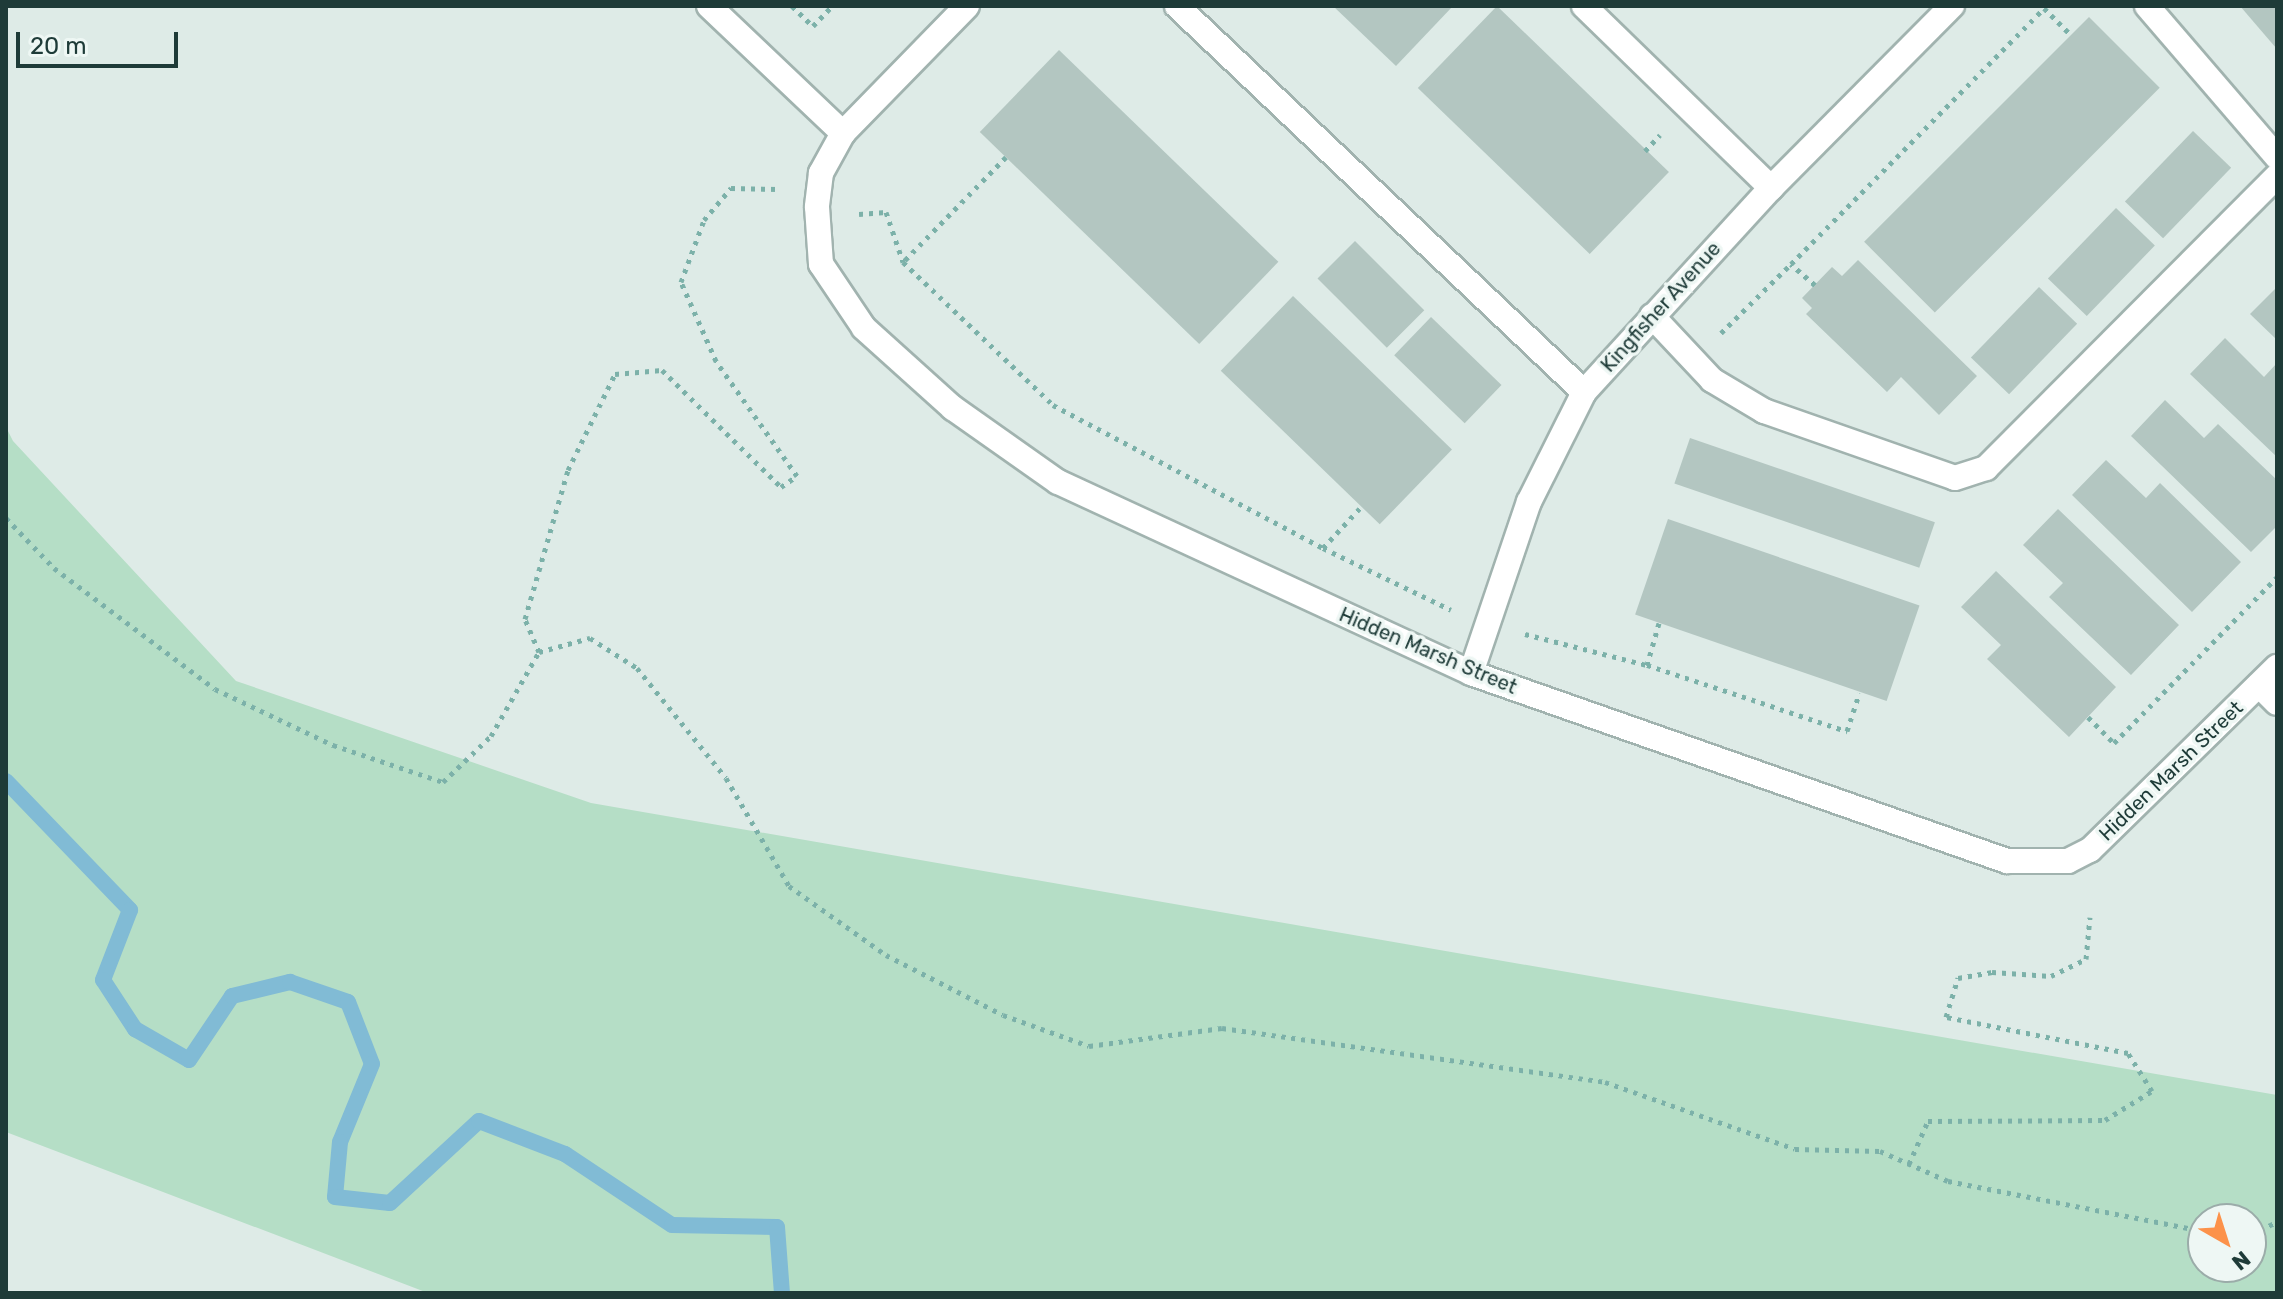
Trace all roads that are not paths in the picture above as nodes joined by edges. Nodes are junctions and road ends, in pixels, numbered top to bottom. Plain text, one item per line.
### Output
1 (709, 6) edge
2 (967, 6) edge
3 (1177, 6) edge
4 (1584, 6) edge
5 (1952, 6) edge
6 (2147, 6) edge
7 (843, 133) junction
8 (2277, 157) edge
9 (2277, 176) edge
10 (1771, 188) junction
11 (1652, 316) junction
12 (1584, 392) junction
13 (2277, 667) edge
14 (1471, 673) junction
15 (2259, 685) junction
16 (2277, 703) edge

1 - 7 street
2 - 7 street, Hidden Marsh Street
3 - 12 street
4 - 10 street
5 - 10 street, Kingfisher Avenue
6 - 8 street
7 - 14 street, Hidden Marsh Street
9 - 11 street
10 - 11 street, Kingfisher Avenue
11 - 12 street, Kingfisher Avenue
12 - 14 street, Kingfisher Avenue
13 - 15 street, Hidden Marsh Street
14 - 15 street, Hidden Marsh Street
15 - 16 street

